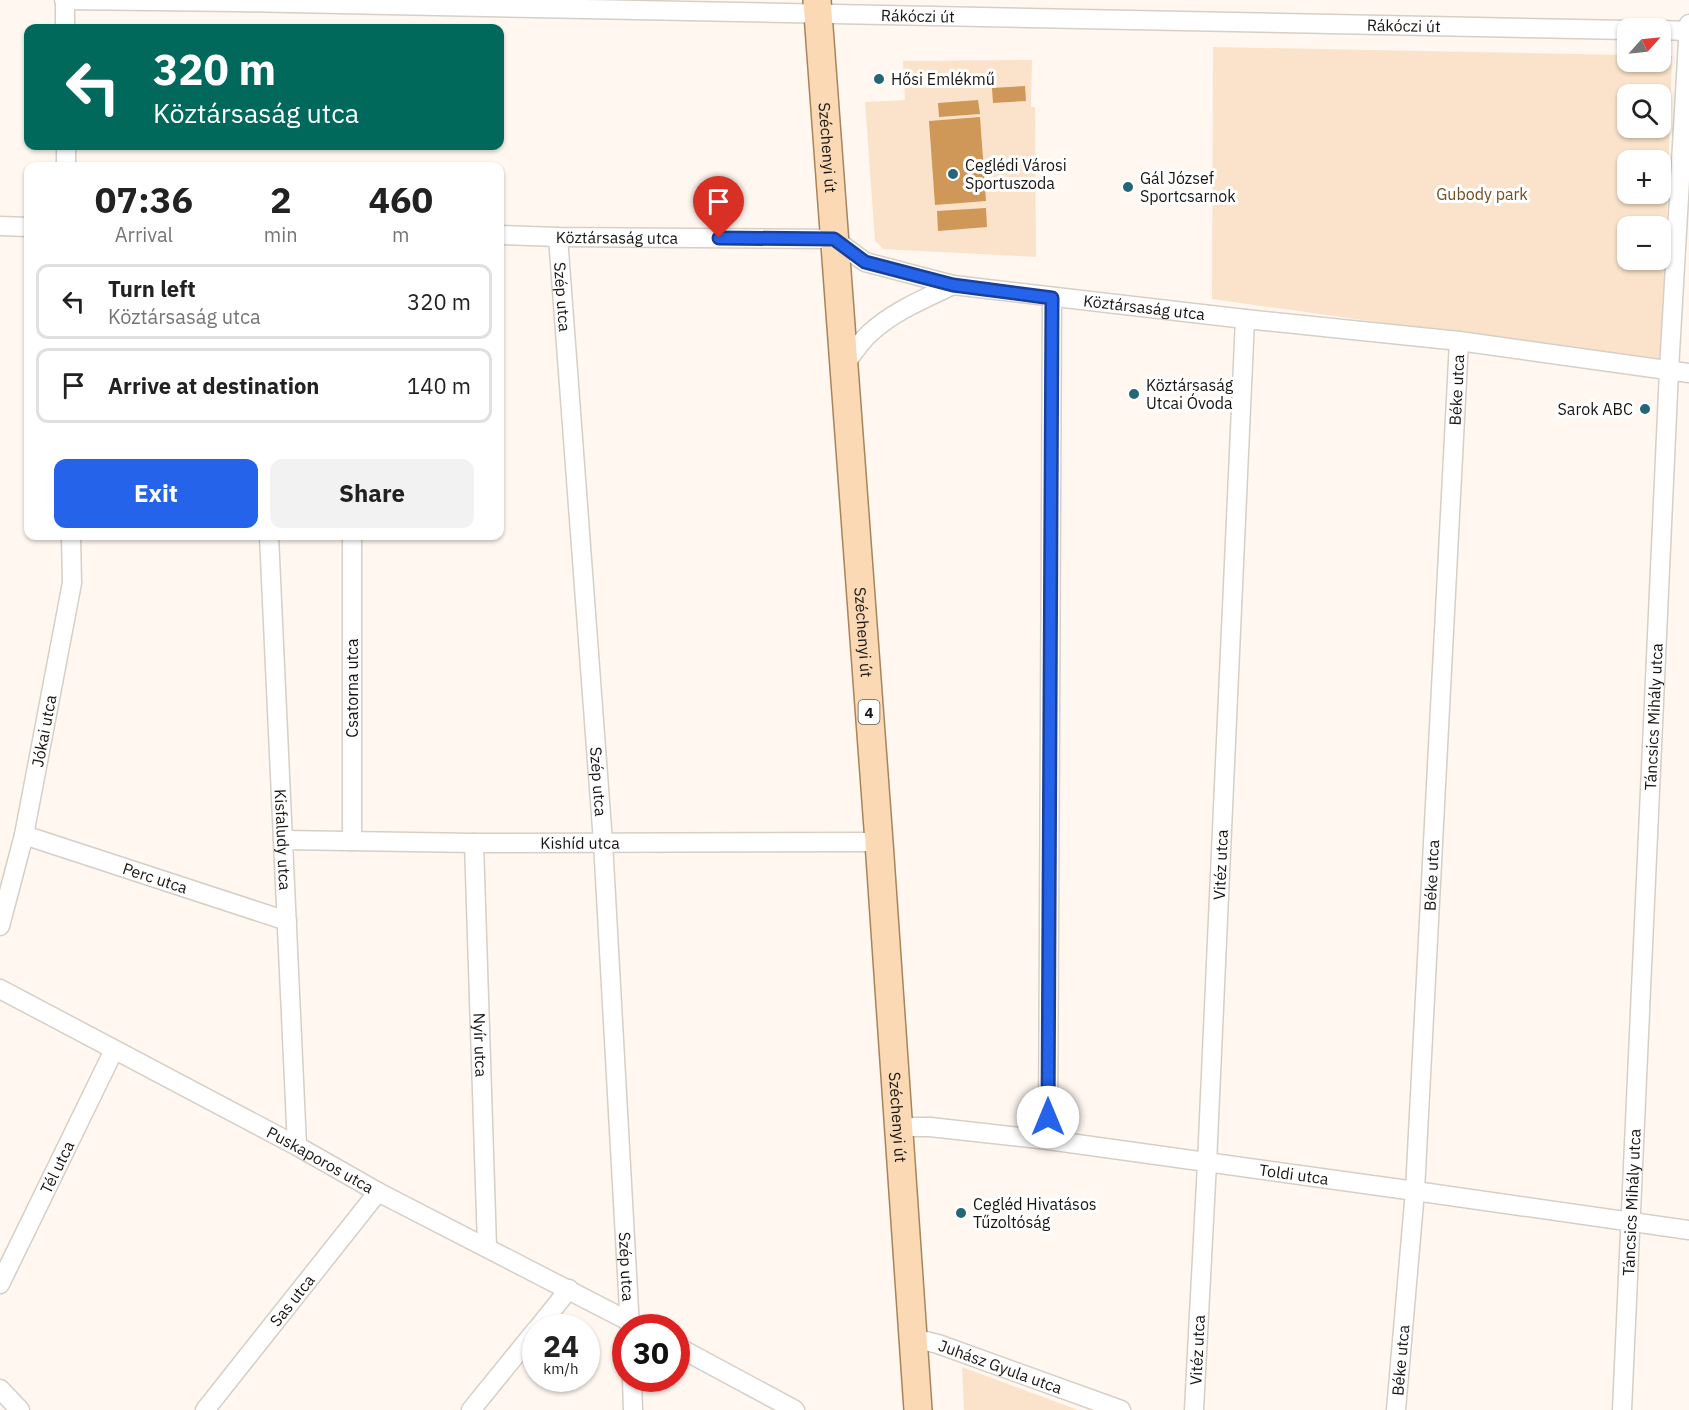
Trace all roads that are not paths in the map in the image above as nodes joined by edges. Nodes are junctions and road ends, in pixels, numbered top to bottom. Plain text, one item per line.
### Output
1 (64, 0) edge
2 (237, 1) edge
3 (818, 7) edge
4 (1049, 9) edge
5 (65, 24) edge
6 (1689, 24) edge
7 (1617, 30) edge
8 (1671, 30) edge
9 (1689, 31) edge
10 (0, 226) edge
11 (24, 227) edge
12 (504, 235) edge
13 (558, 237) junction
14 (834, 239) junction
15 (953, 285) junction
16 (1052, 298) junction
17 (1245, 319) junction
18 (1459, 341) junction
19 (843, 367) junction
20 (1669, 370) junction
21 (1689, 373) edge
22 (71, 540) edge
23 (269, 540) edge
24 (352, 540) edge
25 (24, 835) junction
26 (282, 840) junction
27 (352, 841) junction
28 (603, 842) junction
29 (879, 842) junction
30 (474, 843) junction
31 (286, 921) junction
32 (0, 926) edge
33 (2, 994) edge
34 (114, 1050) junction
35 (898, 1127) junction
36 (1048, 1140) junction
37 (297, 1146) junction
38 (1207, 1163) junction
39 (1415, 1191) junction
40 (378, 1192) junction
41 (1630, 1222) junction
42 (1689, 1230) edge
43 (487, 1247) junction
44 (0, 1284) edge
45 (569, 1289) junction
46 (549, 1314) edge
47 (614, 1314) edge
48 (633, 1314) edge
49 (913, 1338) junction
50 (522, 1347) edge
51 (690, 1354) edge
52 (0, 1389) edge
53 (632, 1392) edge
54 (20, 1410) edge
55 (205, 1410) edge
56 (471, 1410) edge
57 (633, 1410) edge
58 (795, 1410) edge
59 (918, 1410) edge
60 (1120, 1410) edge
61 (1194, 1410) edge
62 (1396, 1410) edge
63 (1622, 1410) edge

1 - 2 street, Rákóczi út
1 - 5 street
2 - 3 street, Rákóczi út
3 - 4 street, Rákóczi út
3 - 14 main road, Széchenyi út / 4
4 - 7 street, Rákóczi út
6 - 9 street, Táncsics Mihály utca
8 - 9 street
9 - 20 street, Táncsics Mihály utca
10 - 11 street
12 - 13 street, Köztársaság utca
13 - 14 street, Köztársaság utca
13 - 28 street, Szép utca
14 - 15 street, Köztársaság utca
14 - 19 main road, Széchenyi út / 4
15 - 16 street, Köztársaság utca
15 - 19 street
16 - 17 street, Köztársaság utca
16 - 36 street
17 - 18 street, Köztársaság utca
17 - 38 street, Vitéz utca
18 - 20 street, Köztársaság utca
18 - 39 street, Béke utca
19 - 29 main road, Széchenyi út / 4
20 - 21 street, Köztársaság utca
20 - 41 street, Táncsics Mihály utca
22 - 25 street, Jókai utca
23 - 26 street, Kisfaludy utca
24 - 27 street, Csatorna utca
25 - 31 street, Perc utca
25 - 32 street, Jókai utca
26 - 27 street, Kishíd utca
26 - 31 street, Kisfaludy utca
27 - 30 street, Kishíd utca
28 - 29 street, Kishíd utca
28 - 30 street, Kishíd utca
28 - 48 street, Szép utca
29 - 35 main road, Széchenyi út / 4
30 - 43 street, Nyír utca
31 - 37 street, Kisfaludy utca
33 - 34 street, Puskaporos utca
34 - 37 street, Puskaporos utca
34 - 44 street, Tél utca
35 - 36 street, Toldi utca
35 - 49 main road, Széchenyi út / 4
36 - 38 street, Toldi utca
37 - 40 street, Puskaporos utca
38 - 39 street, Toldi utca
38 - 61 street, Vitéz utca
39 - 41 street, Toldi utca
39 - 62 street, Béke utca
40 - 43 street, Puskaporos utca
40 - 55 street, Sas utca
41 - 42 street, Toldi utca
41 - 63 street, Táncsics Mihály utca
43 - 45 street, Puskaporos utca
45 - 46 street
45 - 47 street, Puskaporos utca
49 - 59 main road, Széchenyi út / 4
49 - 60 street, Juhász Gyula utca
50 - 56 street
51 - 58 street
52 - 54 street
53 - 57 street

